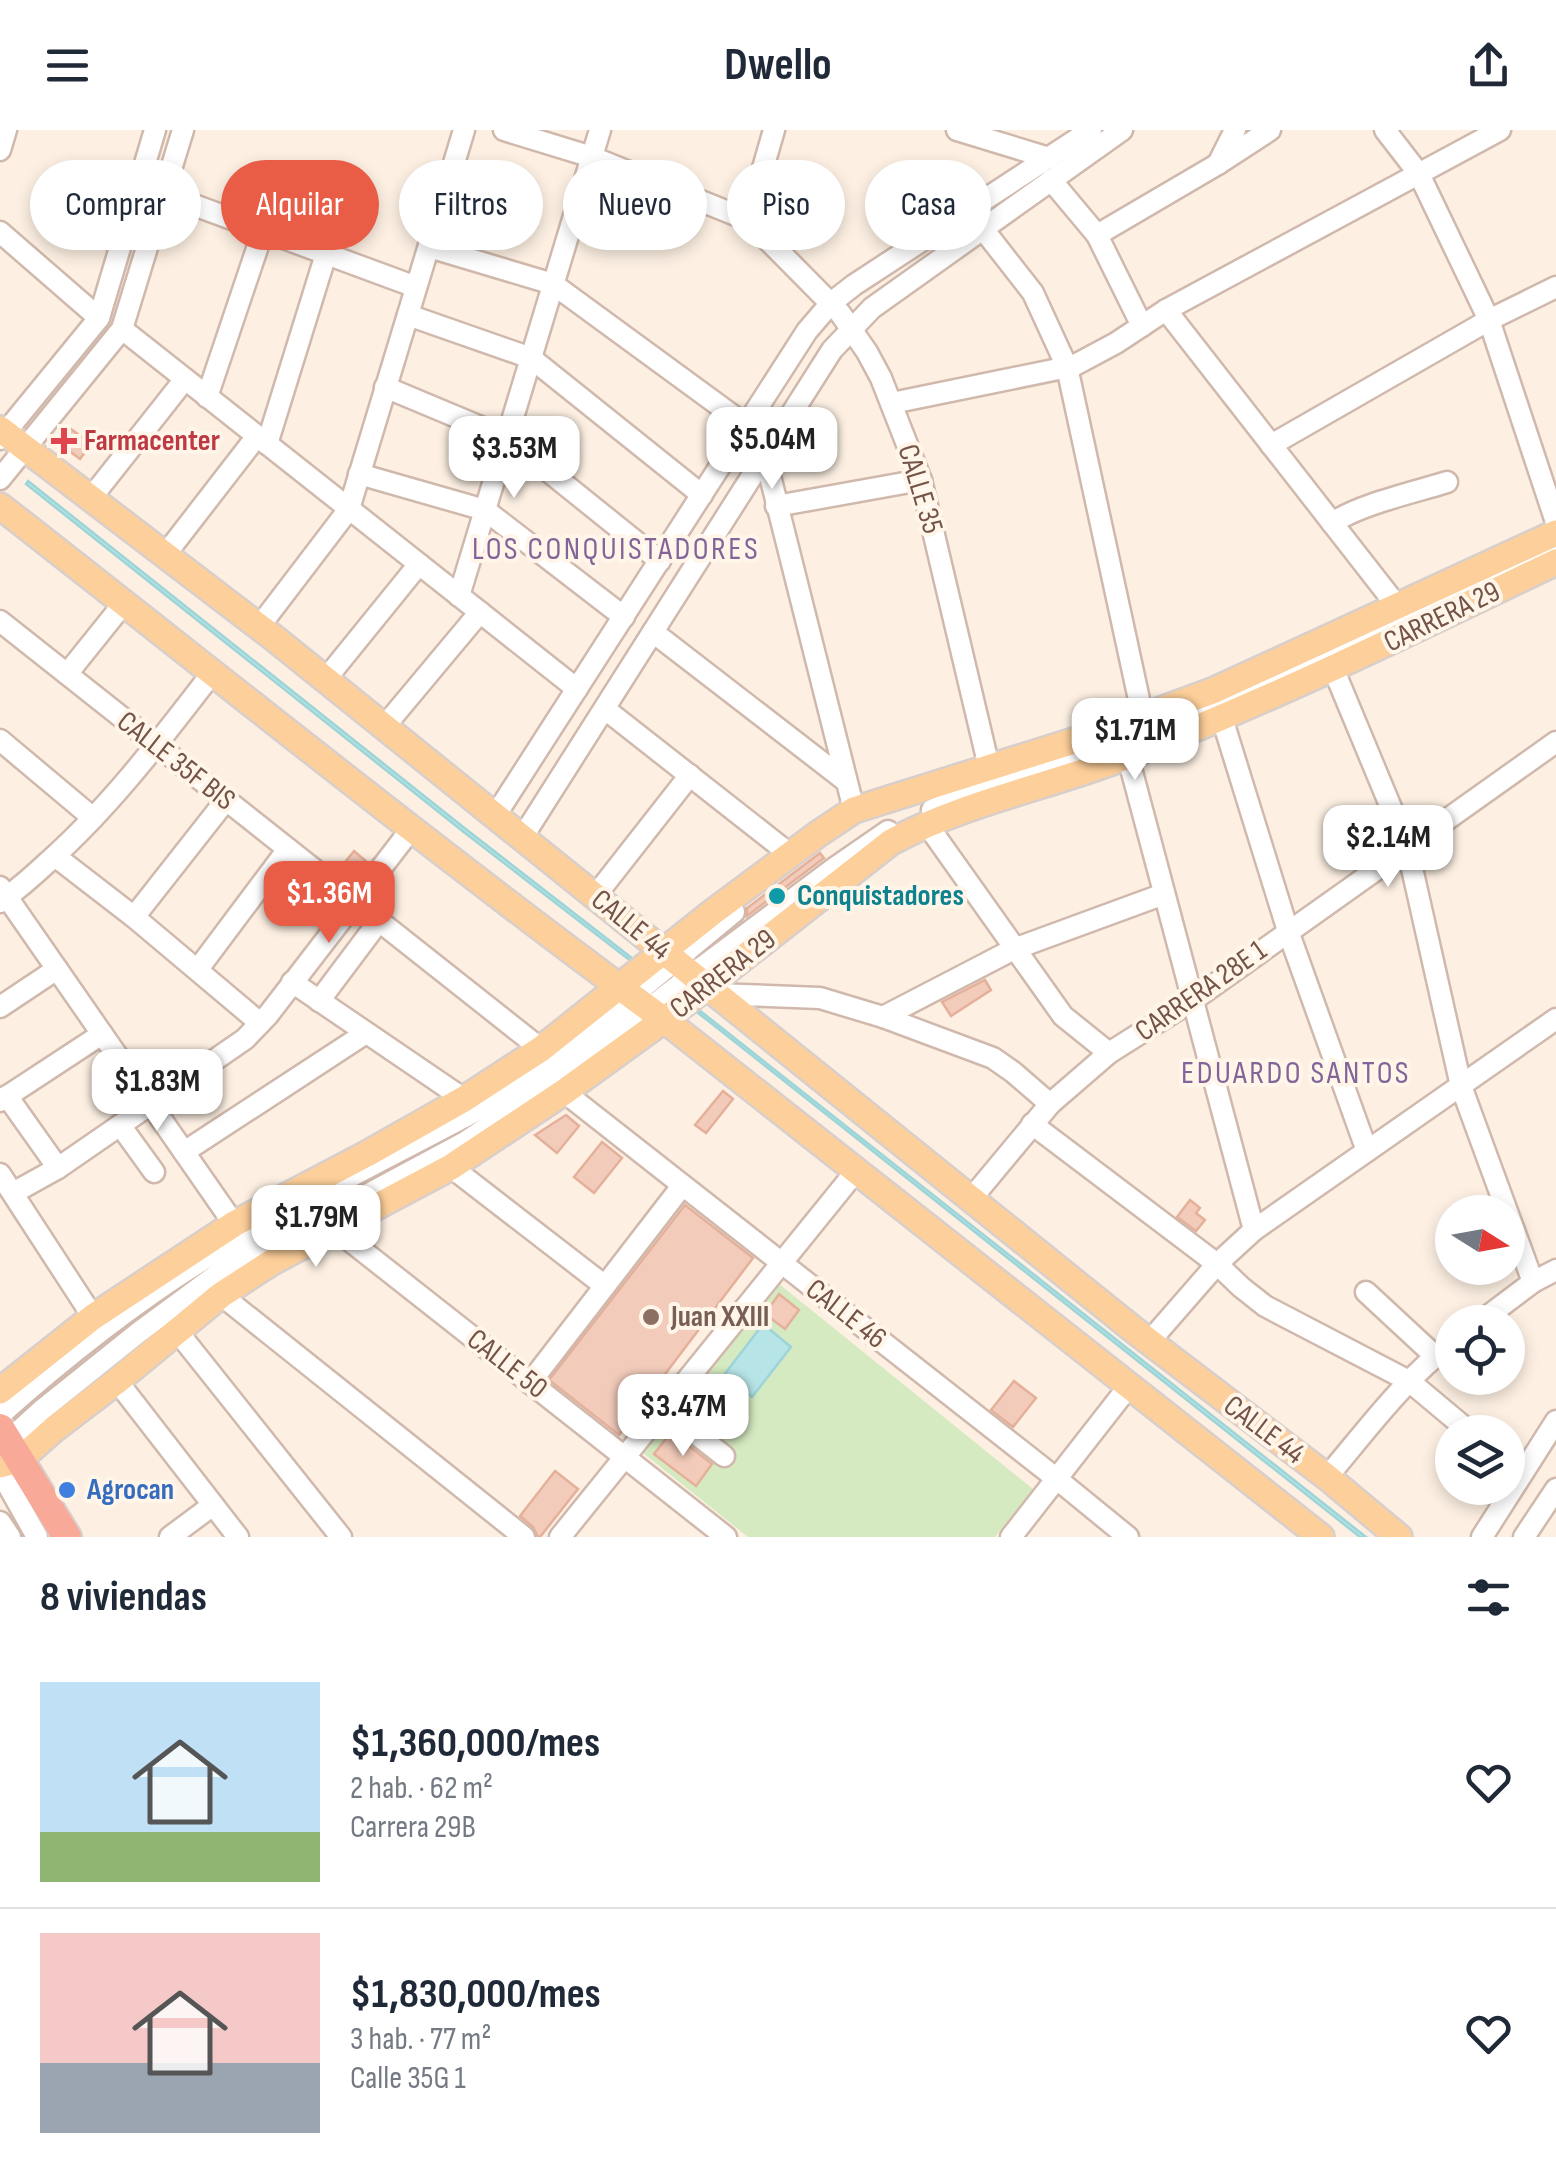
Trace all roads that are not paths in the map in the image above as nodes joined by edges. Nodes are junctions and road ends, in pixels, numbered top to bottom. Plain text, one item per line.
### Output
1 (6, 130) edge
2 (156, 130) edge
3 (183, 130) edge
4 (464, 130) edge
5 (504, 130) edge
6 (600, 130) edge
7 (774, 130) edge
8 (957, 130) edge
9 (1091, 130) edge
10 (1122, 130) edge
11 (1235, 130) edge
12 (1270, 130) edge
13 (1386, 130) edge
14 (1500, 130) edge
15 (0, 150) edge
16 (592, 157) junction
17 (1049, 158) junction
18 (174, 160) edge
19 (455, 160) edge
20 (765, 160) edge
21 (1218, 164) junction
22 (1419, 174) junction
23 (1051, 180) junction
24 (727, 212) edge
25 (991, 222) edge
26 (0, 232) edge
27 (1097, 235) junction
28 (991, 238) edge
29 (147, 250) edge
30 (257, 250) edge
31 (315, 250) edge
32 (427, 250) edge
33 (441, 250) edge
34 (778, 250) edge
35 (952, 250) edge
36 (326, 254) junction
37 (553, 284) junction
38 (854, 285) junction
39 (1556, 287) edge
40 (416, 288) junction
41 (831, 303) junction
42 (872, 308) junction
43 (1166, 310) junction
44 (408, 315) junction
45 (99, 318) junction
46 (1489, 320) junction
47 (1142, 326) junction
48 (122, 329) junction
49 (852, 329) junction
50 (806, 332) junction
51 (832, 350) junction
52 (531, 358) junction
53 (1067, 367) junction
54 (185, 379) junction
55 (386, 388) junction
56 (208, 396) junction
57 (892, 403) junction
58 (747, 426) junction
59 (8, 437) edge
60 (507, 438) junction
61 (262, 440) junction
62 (1271, 445) junction
63 (765, 456) junction
64 (359, 474) junction
65 (0, 479) edge
66 (921, 480) junction
67 (1446, 482) dead end
68 (702, 496) junction
69 (91, 498) junction
70 (0, 506) edge
71 (776, 506) junction
72 (349, 509) junction
73 (485, 510) junction
74 (1556, 522) edge
75 (1332, 523) junction
76 (1556, 533) edge
77 (1556, 547) edge
78 (165, 554) junction
79 (660, 562) junction
80 (1556, 562) edge
81 (419, 564) junction
82 (459, 596) junction
83 (124, 603) junction
84 (1397, 606) junction
85 (480, 612) junction
86 (624, 618) junction
87 (0, 621) edge
88 (259, 627) junction
89 (654, 632) junction
90 (1333, 668) junction
91 (213, 672) junction
92 (67, 674) junction
93 (325, 680) junction
94 (577, 689) junction
95 (605, 709) junction
96 (1142, 718) junction
97 (1222, 718) junction
98 (384, 727) junction
99 (0, 740) edge
100 (1556, 742) edge
101 (156, 745) junction
102 (1128, 756) junction
103 (993, 774) junction
104 (690, 775) junction
105 (846, 781) junction
106 (514, 787) junction
107 (226, 800) junction
108 (541, 807) junction
109 (854, 810) junction
110 (495, 816) junction
111 (94, 818) junction
112 (926, 823) junction
113 (412, 828) junction
114 (522, 838) junction
115 (1407, 846) junction
116 (288, 849) junction
117 (791, 855) junction
118 (54, 856) junction
119 (1164, 894) junction
120 (2, 895) edge
121 (596, 895) junction
122 (355, 902) junction
123 (134, 916) junction
124 (379, 921) junction
125 (1288, 931) junction
126 (1014, 949) junction
127 (57, 969) junction
128 (198, 969) junction
129 (686, 973) junction
130 (292, 982) junction
131 (317, 1000) junction
132 (1193, 1000) junction
133 (644, 1001) junction
134 (0, 1006) edge
135 (883, 1017) junction
136 (264, 1019) junction
137 (1556, 1019) edge
138 (366, 1033) junction
139 (102, 1034) junction
140 (541, 1049) junction
141 (1109, 1054) junction
142 (1461, 1086) junction
143 (564, 1092) junction
144 (4, 1098) edge
145 (464, 1099) junction
146 (150, 1103) junction
147 (1050, 1104) junction
148 (1032, 1124) junction
149 (120, 1125) junction
150 (1366, 1151) junction
151 (184, 1152) junction
152 (451, 1167) junction
153 (58, 1168) junction
154 (154, 1172) dead end
155 (856, 1172) junction
156 (4, 1182) edge
157 (682, 1186) junction
158 (970, 1199) junction
159 (234, 1224) junction
160 (335, 1229) junction
161 (1254, 1230) junction
162 (782, 1264) junction
163 (1217, 1264) junction
164 (1556, 1270) edge
165 (1533, 1282) junction
166 (605, 1286) junction
167 (1366, 1292) dead end
168 (221, 1295) junction
169 (1503, 1305) edge
170 (93, 1317) junction
171 (178, 1331) junction
172 (1150, 1342) junction
173 (1435, 1356) joint
174 (117, 1381) junction
175 (1409, 1381) junction
176 (530, 1382) junction
177 (1129, 1386) junction
178 (0, 1391) edge
179 (664, 1409) junction
180 (1450, 1415) edge
181 (1556, 1421) edge
182 (4, 1448) edge
183 (724, 1456) dead end
184 (1525, 1457) edge
185 (625, 1458) junction
186 (1327, 1478) junction
187 (1057, 1479) junction
188 (1556, 1489) edge
189 (213, 1505) junction
190 (1497, 1505) edge
191 (0, 1522) edge
192 (10, 1537) edge
193 (37, 1537) edge
194 (66, 1537) edge
195 (170, 1537) edge
196 (238, 1537) edge
197 (340, 1537) edge
198 (524, 1537) edge
199 (560, 1537) edge
200 (726, 1537) edge
201 (1011, 1537) edge
202 (1128, 1537) edge
203 (1320, 1537) edge
204 (1399, 1537) edge
205 (1482, 1537) edge
206 (1524, 1537) edge

1 - 15 street
2 - 45 street
3 - 18 street
4 - 19 street
5 - 16 street, CALLE 35
6 - 16 street
7 - 20 street
8 - 17 street
9 - 17 street
10 - 23 street
11 - 21 street
12 - 21 street
13 - 22 street
14 - 22 street
16 - 24 street, CALLE 35
16 - 37 street
17 - 38 street
21 - 27 street
22 - 43 street
22 - 46 street
23 - 25 street
23 - 27 street
26 - 45 street
27 - 47 street
28 - 53 street
29 - 48 street
30 - 56 street
31 - 36 street
32 - 40 street
33 - 37 street
34 - 41 street, CALLE 35
35 - 42 street
36 - 40 street
36 - 61 street
37 - 52 street
37 - 58 street
38 - 41 street
38 - 42 street
39 - 46 street
40 - 44 street
41 - 49 street, CALLE 35
41 - 50 street
42 - 49 street
43 - 47 street
43 - 62 street
44 - 52 street
44 - 55 street
45 - 59 street
46 - 62 street
46 - 74 street
47 - 53 street
48 - 54 street
48 - 59 street
49 - 51 street
49 - 57 street, CALLE 35
50 - 51 street
50 - 58 street
51 - 63 street
52 - 60 street
52 - 68 street
53 - 57 street
53 - 96 street
54 - 56 street
54 - 69 street
55 - 60 street
55 - 64 street
56 - 61 street
57 - 66 street, CALLE 35
58 - 68 street
59 - 65 street
59 - 69 main road, CALLE 44
60 - 73 street
60 - 79 street
61 - 72 street
61 - 78 street
62 - 75 street
63 - 71 street
63 - 89 street
64 - 72 street
64 - 73 street
66 - 71 street
66 - 103 street, CALLE 35
67 - 75 street
68 - 79 street
69 - 78 main road, CALLE 44
70 - 83 main road, CALLE 44
71 - 105 street
72 - 81 street
72 - 88 street
73 - 82 street
73 - 86 street
75 - 84 street
76 - 84 main road, CARRERA 29
77 - 103 street
78 - 88 main road, CALLE 44
79 - 86 street
80 - 90 main road, CARRERA 29
81 - 82 street
81 - 93 street
82 - 85 street
83 - 91 main road, CALLE 44
83 - 92 street
84 - 96 main road, CARRERA 29
85 - 94 street
85 - 98 street
86 - 94 street
87 - 92 street, CALLE 35F BIS
88 - 93 main road, CALLE 44
89 - 95 street
89 - 105 street
90 - 97 main road, CARRERA 29
90 - 115 street
91 - 101 street
91 - 113 main road, CALLE 44
92 - 101 street, CALLE 35F BIS
93 - 98 main road, CALLE 44
94 - 106 street
95 - 104 street
95 - 108 street
96 - 103 main road, CARRERA 29
97 - 102 main road, CARRERA 29
97 - 125 street
98 - 110 main road, CALLE 44
99 - 111 street
100 - 115 street, CARRERA 28E 1
101 - 107 street, CALLE 35F BIS
101 - 111 street
102 - 112 main road, CARRERA 29
102 - 119 street
103 - 109 main road, CARRERA 29
103 - 129 street
104 - 117 street
104 - 121 street
105 - 109 street
106 - 108 street
106 - 110 street
107 - 116 street, CALLE 35F BIS
107 - 123 street
108 - 114 street
109 - 117 main road, CARRERA 29
110 - 114 main road, CALLE 44
111 - 118 street
112 - 126 street
112 - 129 main road, CARRERA 29
113 - 122 street
113 - 133 main road, CALLE 44
114 - 121 main road, CALLE 44
115 - 125 street, CARRERA 28E 1
115 - 142 street
116 - 122 street, CALLE 35F BIS
116 - 128 street
117 - 129 main road, CARRERA 29
118 - 120 street
118 - 123 street
119 - 126 street
119 - 132 street
120 - 127 street
121 - 129 main road, CALLE 44
122 - 124 street, CALLE 35F BIS
122 - 130 street
123 - 128 street
124 - 131 street
124 - 140 street, CALLE 35F BIS
125 - 132 street, CARRERA 28E 1
125 - 150 street
126 - 135 street
126 - 141 street
127 - 134 street
127 - 139 street
128 - 136 street
129 - 133 main road, CARRERA 29
129 - 133 main road, CARRERA 29
129 - 135 street
129 - 158 main road, CALLE 44
130 - 131 street
130 - 136 street
131 - 136 street
131 - 138 street
132 - 141 street, CARRERA 28E 1
132 - 161 street
133 - 140 main road, CARRERA 29
133 - 143 main road, CARRERA 29
133 - 155 main road, CALLE 44
133 - 182 street
135 - 147 street
136 - 146 street
137 - 142 street
138 - 145 street
138 - 151 street
139 - 144 street
139 - 146 street
140 - 145 main road, CARRERA 29
141 - 147 street, CARRERA 28E 1
142 - 150 street
142 - 165 street
143 - 152 main road, CARRERA 29
143 - 157 street, CALLE 46
144 - 153 street
145 - 159 main road, CARRERA 29
146 - 149 street
146 - 151 street
147 - 148 street, CARRERA 28E 1
148 - 158 street, CARRERA 28E 1
148 - 163 street
149 - 153 street
149 - 154 street
150 - 161 street
151 - 159 street
152 - 160 main road, CARRERA 29
152 - 166 street
153 - 156 street
155 - 162 street
155 - 177 main road, CALLE 44
156 - 170 street
157 - 162 street, CALLE 46
157 - 166 street
158 - 172 main road, CALLE 44
159 - 170 main road, CARRERA 29
160 - 168 main road, CARRERA 29
160 - 176 street, CALLE 50
161 - 163 street
162 - 179 street
162 - 187 street, CALLE 46
163 - 172 street
163 - 175 street
164 - 165 street
165 - 169 street
166 - 176 street
167 - 173 street
168 - 171 main road, CARRERA 29
168 - 198 street
170 - 178 main road, CARRERA 29
171 - 174 main road, CARRERA 29
171 - 197 street
172 - 186 main road, CALLE 44
173 - 175 street
174 - 182 main road, CARRERA 29
174 - 189 street
175 - 180 street
175 - 186 street
176 - 185 street, CALLE 50
177 - 187 street
177 - 203 main road, CALLE 44
179 - 183 street
179 - 185 street
181 - 184 street
182 - 193 street
182 - 194 highway
185 - 199 street
185 - 200 street, CALLE 50
186 - 204 main road, CALLE 44
187 - 201 street
187 - 202 street, CALLE 46
188 - 206 street
189 - 195 street
189 - 196 street
190 - 205 street
191 - 192 street

